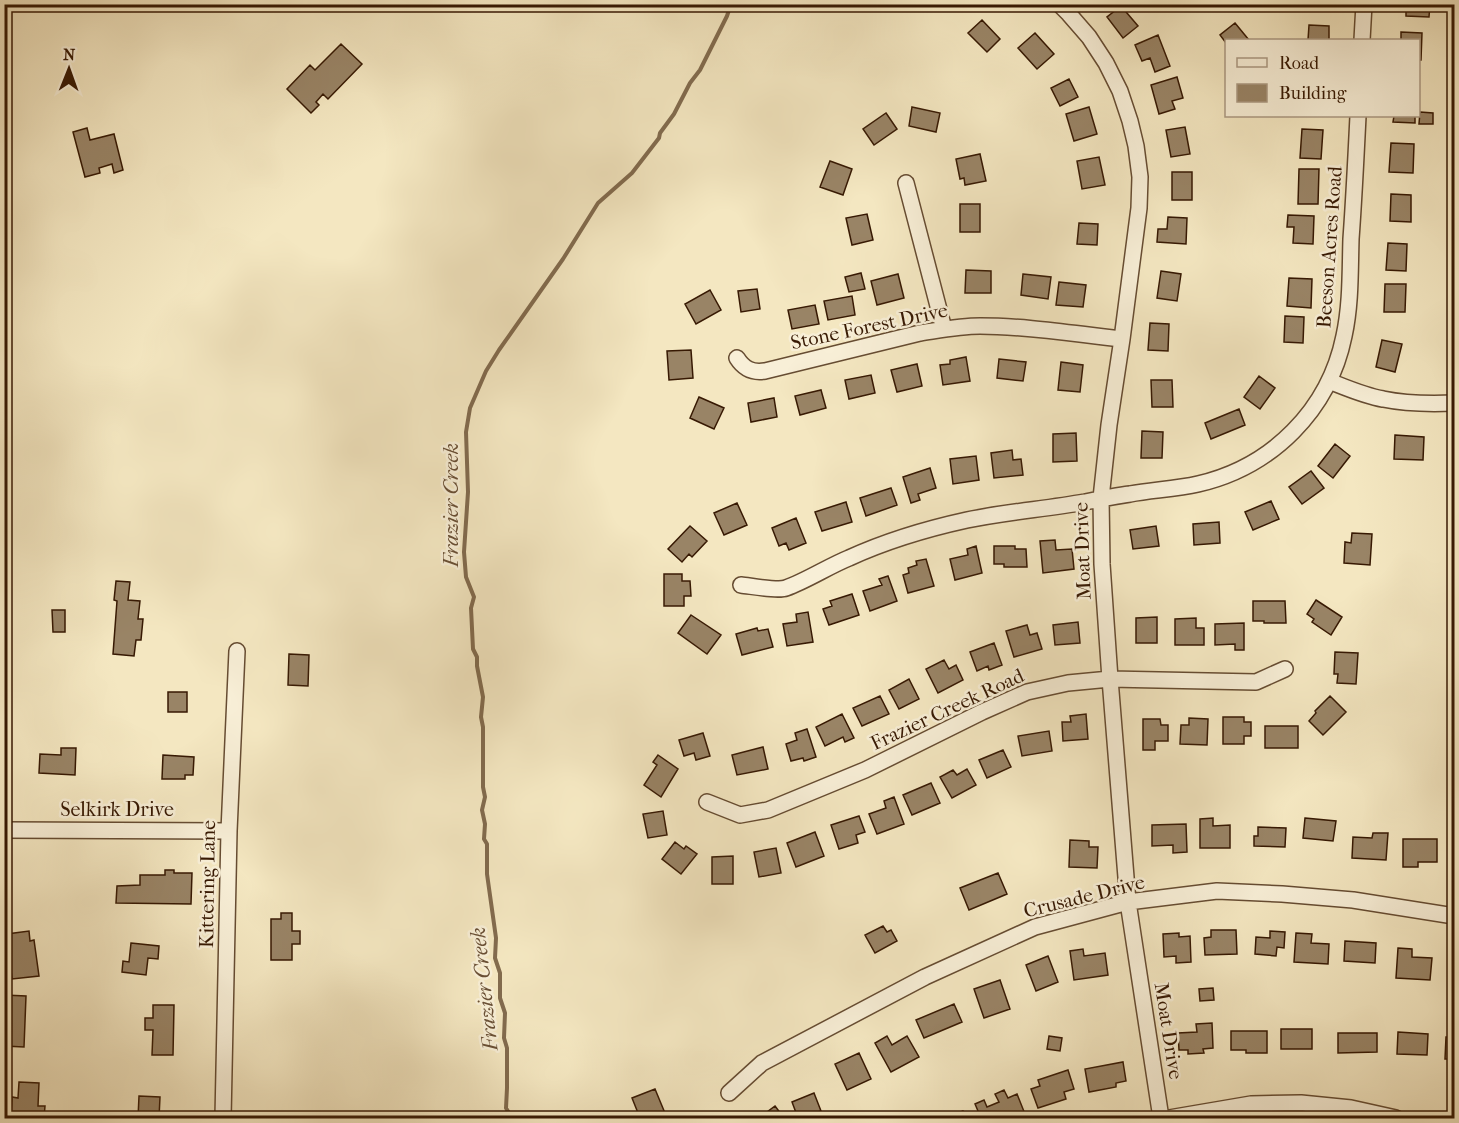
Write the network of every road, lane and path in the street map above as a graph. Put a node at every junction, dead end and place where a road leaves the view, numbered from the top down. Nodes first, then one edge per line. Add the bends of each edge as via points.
1 (1059, 4) edge
2 (1364, 4) edge
3 (1362, 39) edge
4 (1358, 117) edge
5 (906, 183) dead end
6 (944, 329) junction
7 (1122, 339) junction
8 (737, 358) dead end
9 (1329, 381) junction
10 (1448, 403) edge
11 (1101, 498) junction
12 (741, 585) dead end
13 (237, 651) dead end
14 (1285, 669) dead end
15 (1110, 679) junction
16 (707, 802) dead end
17 (4, 830) edge
18 (229, 831) junction
19 (1128, 902) junction
20 (1455, 916) edge
21 (729, 1093) dead end
22 (224, 1119) edge
23 (1161, 1119) edge
24 (1169, 1119) edge
25 (1396, 1119) edge

1 - 7 street, Moat Drive via 1106,63 1120,91 1136,147 1139,208
2 - 3 street
4 - 9 street, Beeson Acres Road via 1347,317
5 - 6 street
6 - 7 street, Stone Forest Drive via 1017,328
6 - 8 street, Stone Forest Drive via 765,371 748,370
7 - 11 street, Moat Drive
9 - 10 street via 1384,400
9 - 11 street, Beeson Acres Road via 1318,401 1286,439 1244,468 1197,484
11 - 12 street, Beeson Acres Road via 940,526 848,558 784,589
11 - 15 street, Moat Drive
13 - 18 street, Kittering Lane
14 - 15 street, Frazier Creek Road via 1256,682
15 - 16 street, Frazier Creek Road via 1027,692 865,770 768,810 740,815
15 - 19 street, Moat Drive
17 - 18 street, Selkirk Drive
18 - 22 street, Kittering Lane
19 - 20 street, Crusade Drive via 1217,891 1353,900
19 - 21 street, Crusade Drive via 1035,927 925,977 762,1063
19 - 23 street, Moat Drive
24 - 25 street via 1251,1104 1301,1103 1351,1108

